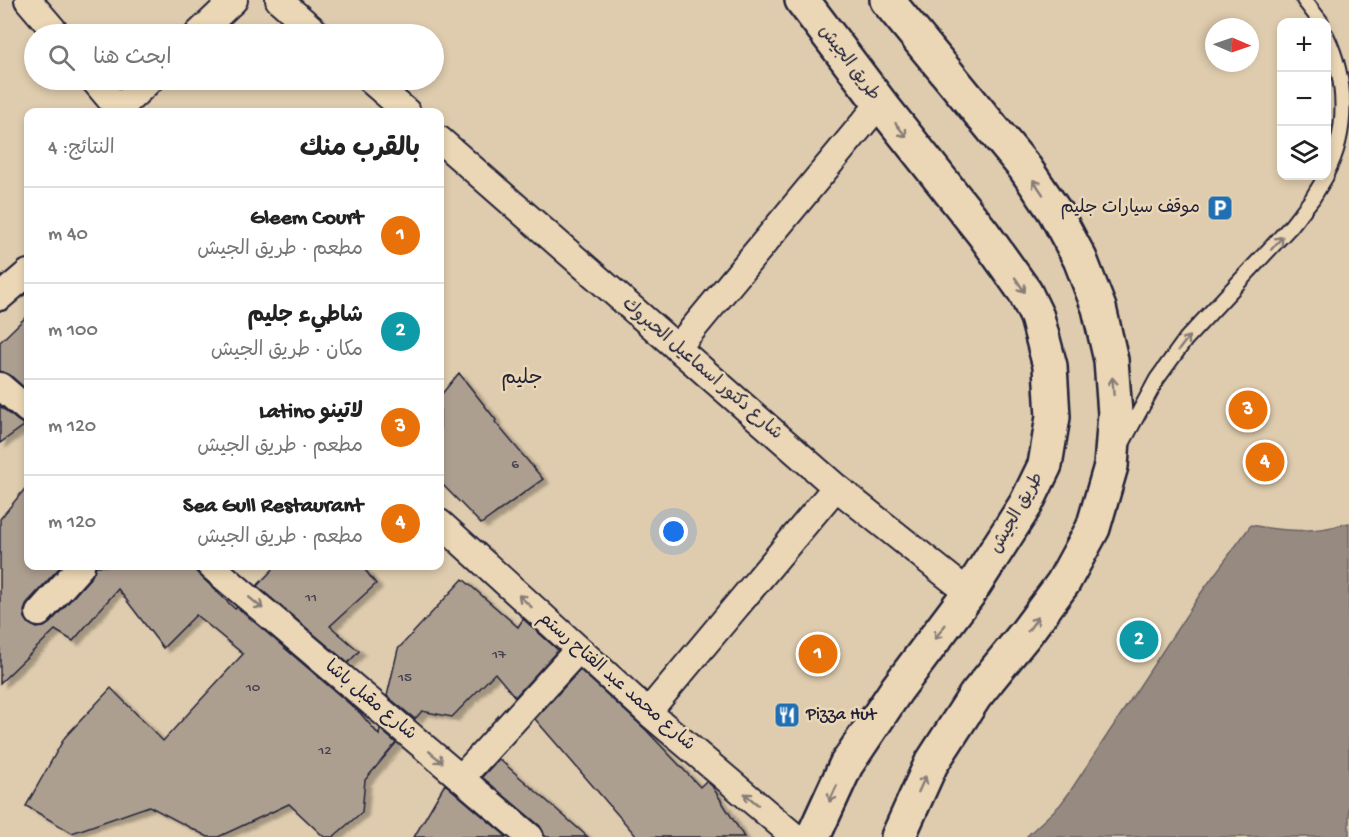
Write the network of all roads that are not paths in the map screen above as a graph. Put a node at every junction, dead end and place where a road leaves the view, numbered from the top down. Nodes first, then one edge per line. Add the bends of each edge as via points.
1 (28, 0) edge
2 (234, 0) edge
3 (279, 0) edge
4 (802, 0) edge
5 (888, 0) edge
6 (1304, 0) edge
7 (1317, 18) edge
8 (48, 24) edge
9 (209, 24) edge
10 (307, 24) edge
11 (1331, 48) edge
12 (102, 90) edge
13 (140, 90) edge
14 (382, 90) edge
15 (880, 103) junction
16 (117, 108) edge
17 (123, 108) edge
18 (402, 108) edge
19 (444, 144) edge
20 (1331, 163) edge
21 (1323, 180) edge
22 (24, 276) edge
23 (0, 297) edge
24 (677, 348) junction
25 (0, 386) edge
26 (24, 407) edge
27 (1112, 466) junction
28 (836, 487) junction
29 (444, 527) edge
30 (77, 570) edge
31 (216, 570) edge
32 (969, 593) junction
33 (39, 613) dead end
34 (578, 650) junction
35 (648, 712) junction
36 (461, 778) junction
37 (530, 837) edge
38 (795, 837) edge
39 (813, 837) edge
40 (898, 837) edge

1 - 8 street
2 - 9 street
3 - 10 street
4 - 15 highway, طريق الجيش
27 -> 5 highway via 1115,414 1111,360 1100,308 1080,259 1025,168
6 - 7 lane
11 - 20 lane via 1339,68 1343,118
12 - 16 street
13 - 17 street
14 - 18 street
15 - 24 street
15 -> 32 highway, طريق الجيش via 1025,292 1050,366 1053,417 1045,465 1026,504
19 - 24 street, شارع دكتور اسماعيل الحبروك
27 -> 21 lane via 1157,379 1186,339 1269,252
22 - 23 street
24 - 28 street, شارع دكتور اسماعيل الحبروك
25 - 26 street
40 -> 27 highway via 931,764 975,696 1063,583 1093,528
28 - 32 street, شارع دكتور اسماعيل الحبروك
28 - 35 street
34 -> 29 street, شارع محمد عبد الفتاح رستم
30 - 33 street
31 -> 36 street, شارع مقبل باشا
32 -> 39 highway, طريق الجيش via 846,765
34 - 35 street, شارع محمد عبد الفتاح رستم
34 - 36 street
38 -> 35 street, شارع محمد عبد الفتاح رستم
36 - 37 street, شارع مقبل باشا

